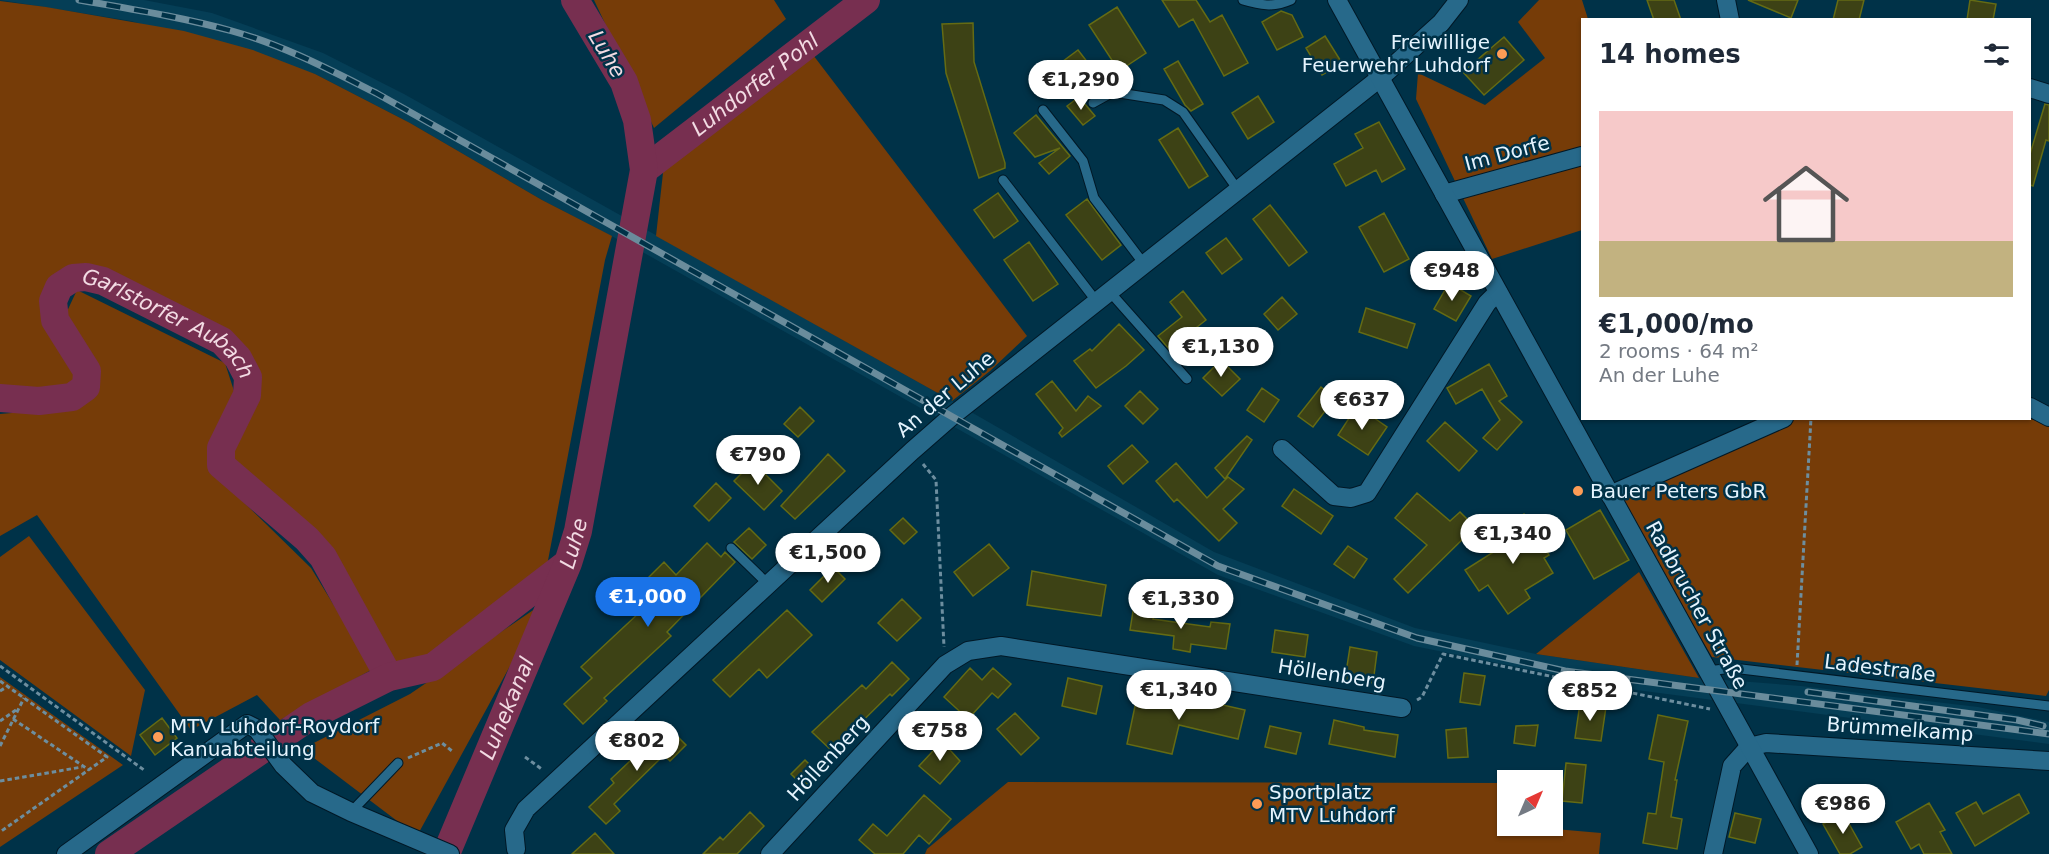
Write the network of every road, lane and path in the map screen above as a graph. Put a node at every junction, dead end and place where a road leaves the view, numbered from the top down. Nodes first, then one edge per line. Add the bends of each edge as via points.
1 (1243, 0) edge
2 (1291, 0) edge
3 (1337, 0) edge
4 (1459, 0) edge
5 (1726, 0) edge
6 (1730, 18) edge
7 (1380, 78) junction
8 (2031, 88) edge
9 (2049, 94) edge
10 (1093, 103) dead end
11 (1043, 110) dead end
12 (1581, 156) edge
13 (1003, 180) dead end
14 (1238, 190) junction
15 (1444, 194) junction
16 (1144, 264) junction
17 (1498, 292) junction
18 (1103, 296) junction
19 (1187, 379) dead end
20 (2031, 408) edge
21 (2049, 417) edge
22 (1779, 420) edge
23 (1811, 420) edge
24 (1282, 448) dead end
25 (912, 451) junction
26 (1610, 495) junction
27 (731, 548) dead end
28 (768, 584) junction
29 (945, 665) junction
30 (0, 666) edge
31 (1707, 670) junction
32 (1794, 675) junction
33 (0, 681) edge
34 (8, 686) junction
35 (0, 691) edge
36 (24, 698) junction
37 (2049, 706) edge
38 (18, 708) junction
39 (1402, 708) joint
40 (1731, 713) junction
41 (13, 719) junction
42 (0, 721) edge
43 (0, 746) edge
44 (1749, 747) junction
45 (452, 751) dead end
46 (525, 757) dead end
47 (2049, 761) edge
48 (398, 763) joint
49 (84, 766) junction
50 (89, 770) junction
51 (144, 770) dead end
52 (0, 781) edge
53 (555, 782) junction
54 (351, 812) junction
55 (0, 832) edge
56 (512, 852) edge
57 (66, 854) edge
58 (450, 854) edge
59 (770, 854) edge
60 (1713, 854) edge
61 (1809, 854) edge

1 - 2 lane via 1262,6
3 - 7 street, Radbrucher Straße
4 - 7 street, An der Luhe via 1441,22
5 - 6 street
7 - 14 street, An der Luhe
7 - 15 street, Radbrucher Straße
8 - 9 street
10 - 14 lane via 1113,92 1164,100 1183,112
11 - 16 lane via 1083,161 1094,198
12 - 15 street, Im Dorfe
13 - 18 lane
14 - 16 street, An der Luhe
15 - 17 street, Radbrucher Straße
16 - 18 street, An der Luhe
17 - 24 street via 1487,303 1366,493 1351,498 1334,496
17 - 26 street, Radbrucher Straße
18 - 19 lane
18 - 25 street, An der Luhe
20 - 21 street
22 - 26 street
23 - 32 path
25 - 28 street, An der Luhe
25 - 29 path via 936,480
26 - 31 street, Radbrucher Straße
27 - 28 lane
28 - 53 street, An der Luhe
29 - 39 street, Höllenberg via 968,651 1001,646
29 - 59 street, Höllenberg
30 - 51 path
31 - 32 lane, Ladestraße via 1733,668
31 - 40 street, Radbrucher Straße
32 - 37 lane, Ladestraße
33 - 34 path
34 - 35 path
34 - 36 path
36 - 38 path
36 - 50 path via 107,757
38 - 41 path
38 - 42 path
39 - 40 path via 1422,697 1443,654
40 - 44 street, Radbrucher Straße
41 - 43 path
41 - 49 path
44 - 47 street, Brümmelkamp via 1766,743
44 - 60 street via 1732,766
44 - 61 street, Radbrucher Straße
45 - 48 path via 442,742
46 - 53 path
48 - 54 lane
49 - 50 path
49 - 52 path
50 - 55 path
53 - 56 street, An der Luhe via 526,809 514,830
54 - 57 street via 312,793 283,765 257,729 247,724
54 - 58 street

